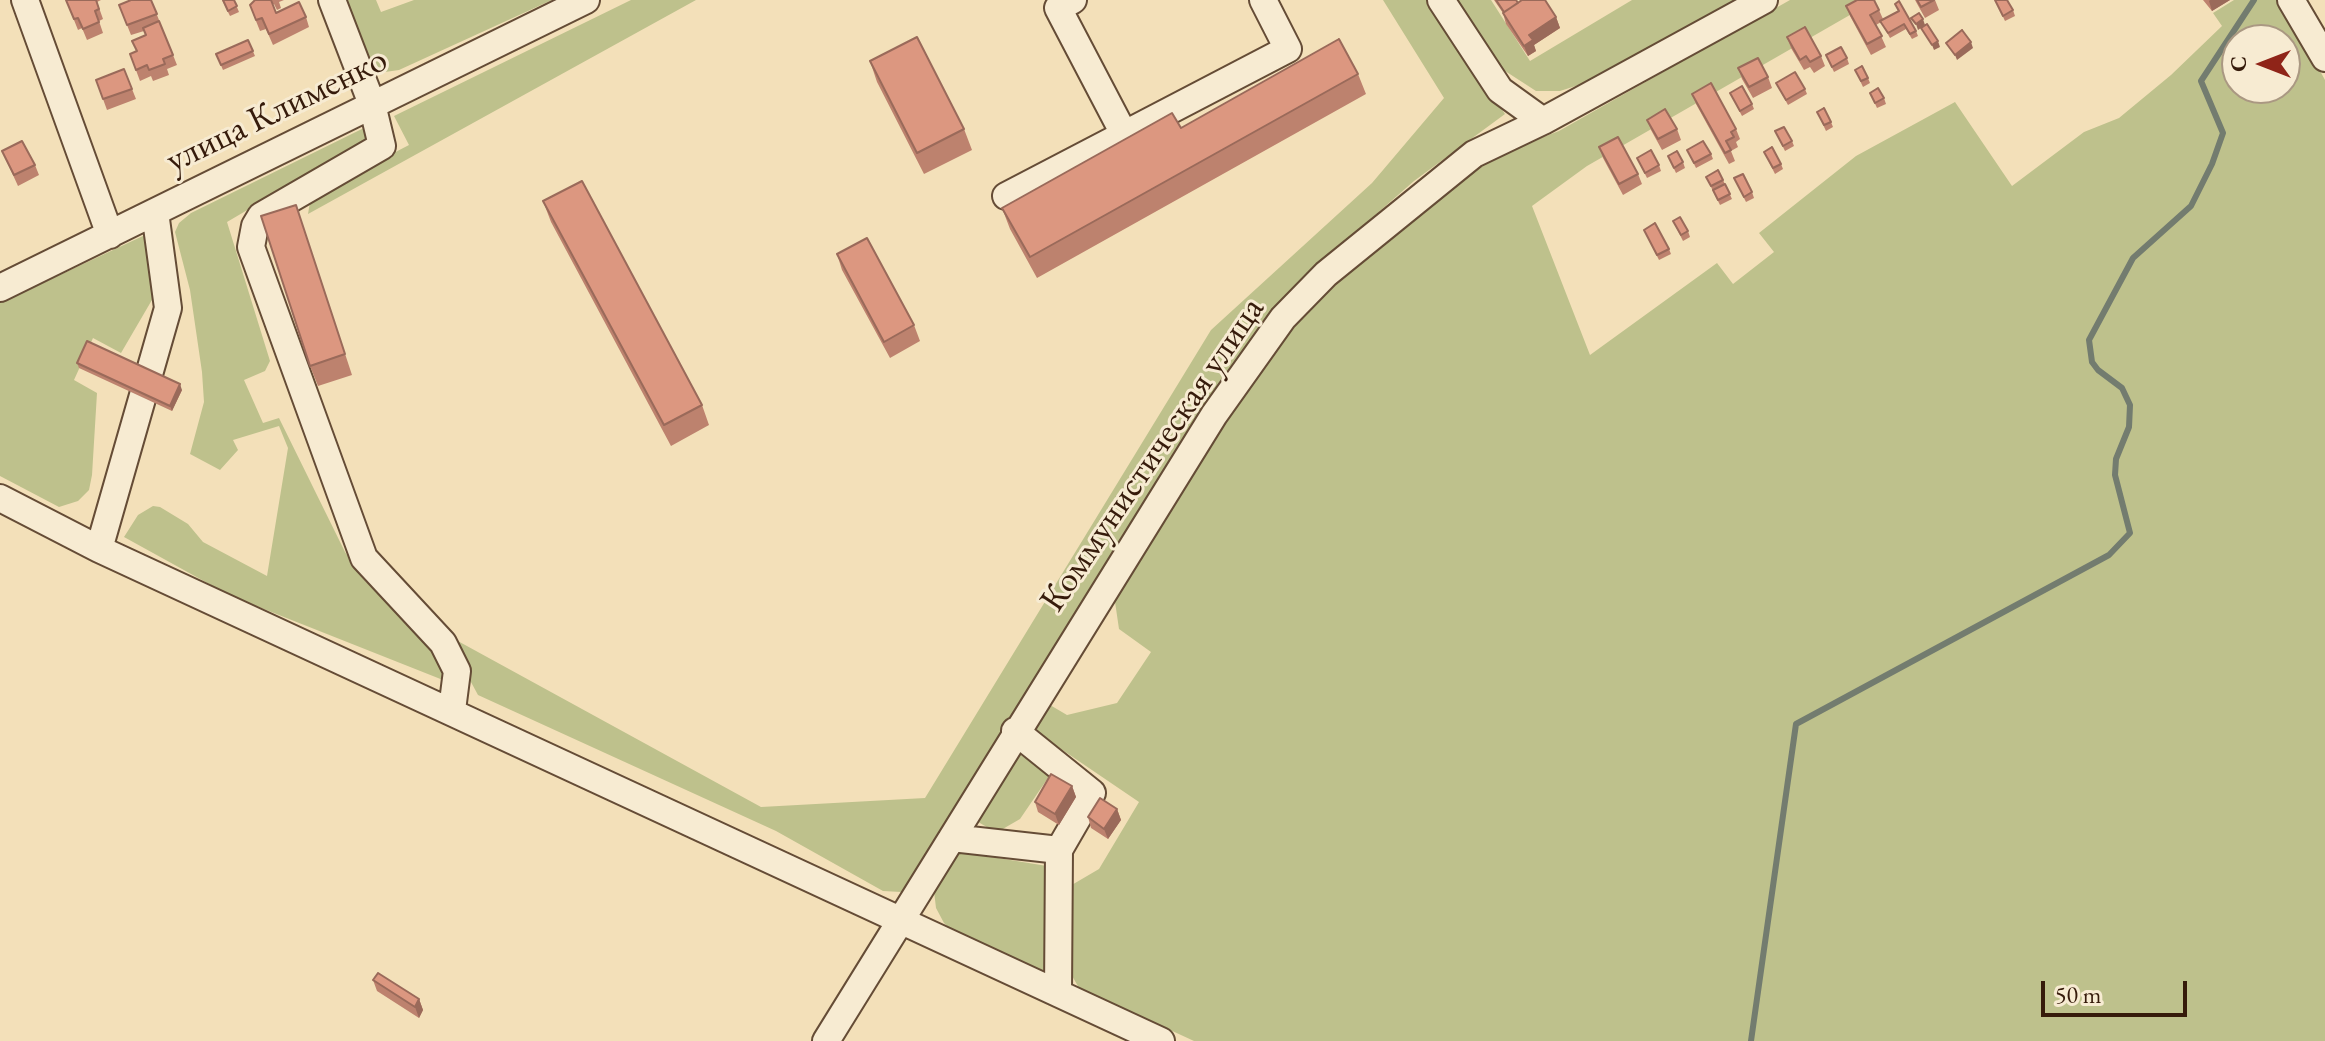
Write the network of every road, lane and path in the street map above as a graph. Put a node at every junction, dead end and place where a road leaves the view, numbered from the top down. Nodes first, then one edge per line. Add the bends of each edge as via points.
1 (25, 0) edge
2 (332, 0) edge
3 (586, 0) edge
4 (1073, 0) edge
5 (1263, 0) edge
6 (1441, 0) edge
7 (1764, 0) edge
8 (2291, 0) edge
9 (2325, 58) edge
10 (372, 104) junction
11 (1543, 121) junction
12 (1124, 134) junction
13 (1006, 196) dead end
14 (155, 212) junction
15 (110, 235) junction
16 (0, 288) edge
17 (0, 498) edge
18 (99, 549) junction
19 (452, 710) junction
20 (1015, 731) junction
21 (952, 838) junction
22 (1059, 850) junction
23 (902, 920) junction
24 (1058, 993) junction
25 (826, 1041) edge
26 (1161, 1041) edge

1 - 15 street
2 - 10 street
3 - 10 street, улица Клименко
4 - 12 street via 1058,8
5 - 12 street via 1288,49
6 - 11 street via 1500,90
7 - 11 street, Коммунистическая улица
8 - 9 street
10 - 14 street, улица Клименко
10 - 19 street via 382,146 261,216 251,247 364,558 443,643 457,671
11 - 20 street, Коммунистическая улица via 1474,154 1326,274 1283,318 1214,415
12 - 13 street
14 - 15 street, улица Клименко
14 - 18 street via 168,308
15 - 16 street, улица Клименко
17 - 18 street
18 - 19 street
19 - 23 street
20 - 21 street, Коммунистическая улица
20 - 22 street via 1092,793
21 - 22 street
21 - 23 street, Коммунистическая улица
22 - 24 street
23 - 24 street
23 - 25 street, Коммунистическая улица
24 - 26 street

